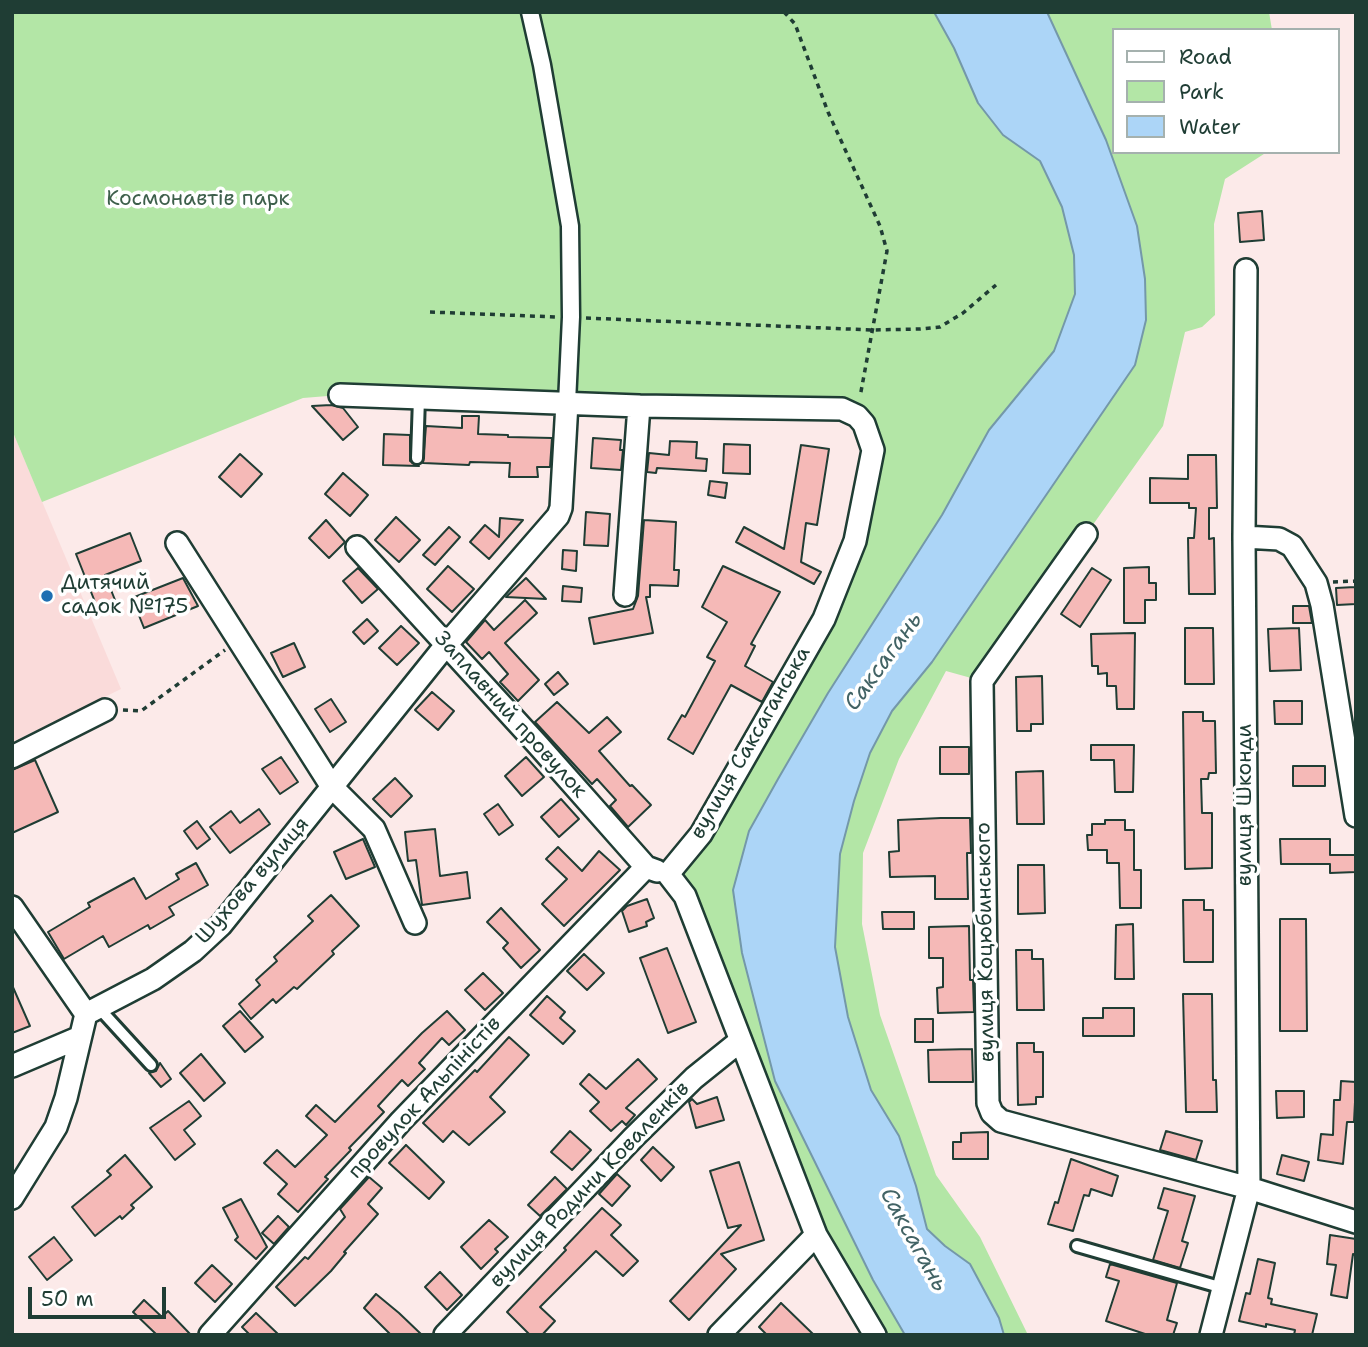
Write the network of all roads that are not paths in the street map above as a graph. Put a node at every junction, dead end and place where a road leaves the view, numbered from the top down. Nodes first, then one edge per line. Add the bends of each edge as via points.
1 (530, 12) edge
2 (1245, 270) dead end
3 (340, 395) dead end
4 (419, 398) junction
5 (567, 403) junction
6 (639, 406) junction
7 (417, 458) dead end
8 (1086, 534) dead end
9 (1244, 537) junction
10 (177, 543) dead end
11 (357, 547) dead end
12 (625, 594) dead end
13 (446, 645) junction
14 (105, 710) road end
15 (12, 757) edge
16 (332, 787) junction
17 (1356, 816) edge
18 (646, 867) junction
19 (668, 874) junction
20 (12, 907) edge
21 (415, 923) dead end
22 (92, 1011) junction
23 (78, 1038) junction
24 (740, 1041) junction
25 (151, 1065) dead end
26 (12, 1066) edge
27 (1249, 1188) junction
28 (12, 1198) edge
29 (1356, 1222) edge
30 (816, 1234) junction
31 (1077, 1246) dead end
32 (1223, 1288) junction
33 (210, 1335) edge
34 (445, 1335) edge
35 (719, 1335) edge
36 (875, 1335) edge
37 (1211, 1335) edge

1 - 5 street via 570,226
2 - 9 street, вулиця Шконди
3 - 4 street
4 - 5 street
4 - 7 lane
5 - 6 street
5 - 13 street, Шухова вулиця via 558,516
6 - 12 street
6 - 19 street, вулиця Саксаганська via 842,409 857,416 869,433 873,450 855,541 824,619 701,834
8 - 27 street, вулиця Коцюбинського via 982,681 988,1102 1001,1121
9 - 17 street via 1279,539 1292,546 1315,583
9 - 27 street, вулиця Шконди
10 - 16 street
11 - 13 street, Заплавний провулок
13 - 16 street, Шухова вулиця
13 - 18 street, Заплавний провулок
14 - 15 street
16 - 21 street via 374,829
16 - 22 street, Шухова вулиця via 220,925 193,951 153,979
18 - 19 street
18 - 33 street, провулок Альпіністів via 401,1121
19 - 24 street via 685,896
20 - 22 street
22 - 23 street
22 - 25 lane
23 - 26 street
23 - 28 street via 56,1127
24 - 30 street
24 - 34 street, вулиця Родини Коваленків via 634,1137
27 - 29 street, вулиця Коцюбинського
27 - 32 street, вулиця Шконди
30 - 35 street
30 - 36 street
31 - 32 lane
32 - 37 street, вулиця Шконди

